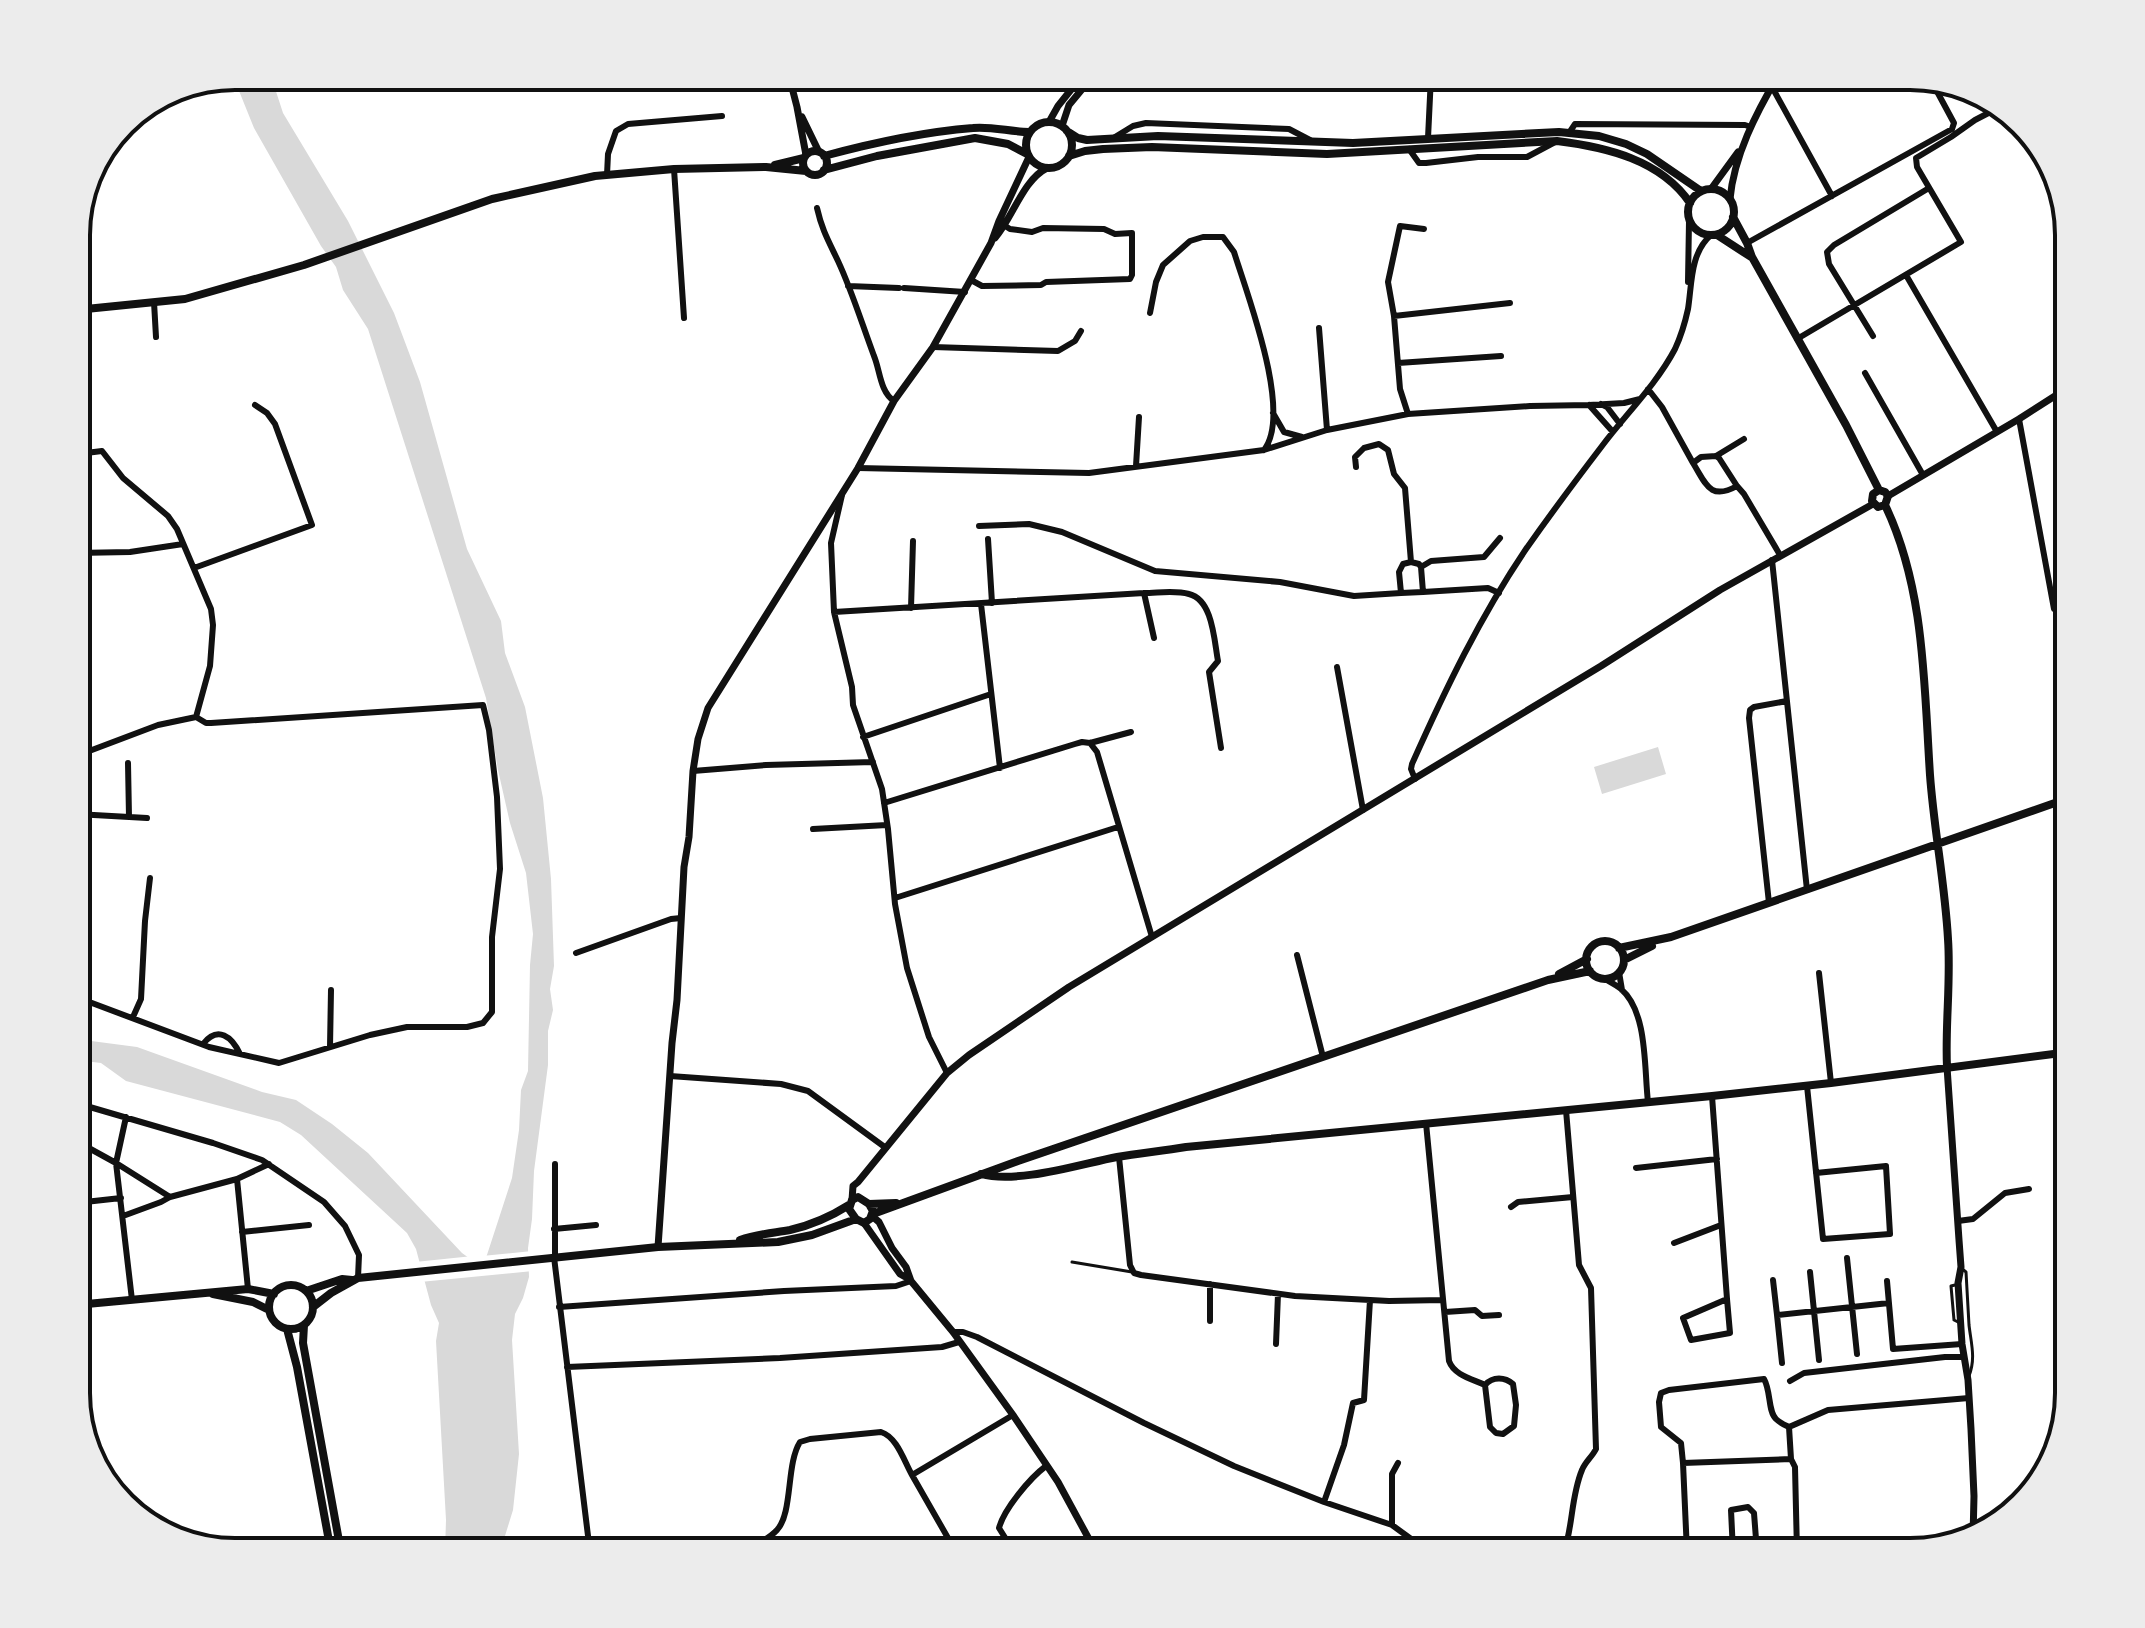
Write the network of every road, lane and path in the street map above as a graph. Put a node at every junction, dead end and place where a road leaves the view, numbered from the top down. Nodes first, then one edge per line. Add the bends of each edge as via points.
1 (793, 90) edge
2 (1071, 90) edge
3 (1081, 90) edge
4 (1430, 90) edge
5 (1769, 90) edge
6 (1779, 90) edge
7 (1938, 93) edge
8 (797, 107) junction
9 (1988, 113) edge
10 (722, 116) dead end
11 (1049, 122) junction
12 (1751, 127) junction
13 (1065, 129) junction
14 (1029, 132) junction
15 (1569, 133) junction
16 (1115, 137) junction
17 (1428, 138) junction
18 (1557, 141) junction
19 (1313, 142) junction
20 (1744, 144) junction
21 (1409, 149) junction
22 (821, 154) junction
23 (805, 156) junction
24 (1028, 156) junction
25 (1069, 156) junction
26 (766, 167) junction
27 (1047, 168) junction
28 (674, 169) junction
29 (824, 170) junction
30 (806, 171) junction
31 (607, 175) junction
32 (1929, 188) junction
33 (1706, 190) junction
34 (1832, 196) junction
35 (1730, 199) junction
36 (1690, 203) junction
37 (817, 208) dead end
38 (1733, 217) junction
39 (1689, 221) junction
40 (1002, 224) junction
41 (1424, 229) dead end
42 (1714, 235) junction
43 (1747, 243) junction
44 (1752, 257) junction
45 (1906, 275) junction
46 (971, 280) junction
47 (848, 286) junction
48 (965, 292) junction
49 (154, 302) junction
50 (1510, 303) dead end
51 (1689, 306) junction
52 (1854, 306) junction
53 (90, 309) edge
54 (1150, 313) dead end
55 (1394, 316) junction
56 (684, 318) dead end
57 (1319, 328) dead end
58 (1081, 331) dead end
59 (1873, 336) dead end
60 (156, 337) dead end
61 (1797, 339) junction
62 (933, 347) junction
63 (1501, 356) dead end
64 (1398, 363) junction
65 (1865, 373) dead end
66 (1648, 389) junction
67 (2055, 396) edge
68 (1640, 399) junction
69 (894, 401) junction
70 (1600, 403) junction
71 (255, 405) dead end
72 (1589, 405) junction
73 (1273, 413) junction
74 (1408, 414) junction
75 (1139, 417) dead end
76 (2019, 419) junction
77 (1620, 424) junction
78 (1327, 430) junction
79 (1613, 432) junction
80 (1997, 432) junction
81 (1308, 436) junction
82 (1744, 439) dead end
83 (1264, 450) junction
84 (90, 452) edge
85 (1716, 456) junction
86 (1693, 463) junction
87 (1136, 466) junction
88 (1356, 467) dead end
89 (858, 468) junction
90 (1923, 475) junction
91 (1737, 486) junction
92 (842, 494) junction
93 (1884, 497) junction
94 (1873, 504) junction
95 (825, 521) junction
96 (979, 526) dead end
97 (1500, 538) dead end
98 (988, 539) dead end
99 (913, 541) dead end
100 (831, 543) junction
101 (183, 544) junction
102 (90, 553) edge
103 (1780, 555) junction
104 (1772, 560) junction
105 (1411, 562) junction
106 (1421, 567) junction
107 (194, 568) junction
108 (1423, 592) junction
109 (1144, 593) junction
110 (1401, 593) junction
111 (1499, 593) junction
112 (992, 603) junction
113 (981, 604) junction
114 (911, 608) junction
115 (2054, 609) dead end
116 (834, 612) junction
117 (1154, 638) dead end
118 (1337, 667) dead end
119 (991, 694) junction
120 (1787, 701) junction
121 (196, 717) junction
122 (1131, 732) dead end
123 (863, 737) junction
124 (1090, 743) junction
125 (1221, 748) dead end
126 (90, 751) edge
127 (873, 762) junction
128 (128, 763) dead end
129 (1000, 768) junction
130 (693, 771) junction
131 (1415, 779) junction
132 (884, 803) junction
133 (2055, 803) edge
134 (1363, 810) junction
135 (90, 815) edge
136 (129, 817) junction
137 (147, 818) dead end
138 (887, 825) junction
139 (1118, 827) junction
140 (813, 829) dead end
141 (1938, 843) junction
142 (150, 878) dead end
143 (1807, 890) junction
144 (895, 898) junction
145 (1769, 903) junction
146 (681, 918) junction
147 (1152, 937) junction
148 (1671, 937) junction
149 (1619, 948) junction
150 (576, 953) dead end
151 (1297, 955) dead end
152 (1587, 959) junction
153 (1624, 960) junction
154 (1590, 971) junction
155 (1619, 972) junction
156 (1819, 973) dead end
157 (1605, 979) junction
158 (1548, 980) junction
159 (331, 990) dead end
160 (1622, 990) junction
161 (90, 1002) edge
162 (133, 1017) junction
163 (203, 1044) junction
164 (331, 1047) junction
165 (240, 1054) junction
166 (2055, 1054) edge
167 (1323, 1057) junction
168 (1947, 1067) junction
169 (947, 1073) junction
170 (670, 1076) junction
171 (1831, 1083) junction
172 (1807, 1086) junction
173 (1712, 1096) junction
174 (1648, 1102) junction
175 (90, 1107) edge
176 (1566, 1110) junction
177 (126, 1117) junction
178 (1426, 1123) junction
179 (886, 1148) junction
180 (90, 1149) edge
181 (1119, 1157) junction
182 (1717, 1159) junction
183 (116, 1163) junction
184 (269, 1164) junction
185 (555, 1164) dead end
186 (1636, 1168) dead end
187 (1816, 1173) junction
188 (981, 1174) junction
189 (237, 1179) junction
190 (2029, 1189) dead end
191 (170, 1197) junction
192 (1573, 1197) junction
193 (121, 1198) junction
194 (90, 1201) edge
195 (858, 1202) junction
196 (900, 1203) junction
197 (1511, 1207) dead end
198 (873, 1215) junction
199 (123, 1216) junction
200 (860, 1221) junction
201 (1958, 1221) junction
202 (309, 1225) dead end
203 (596, 1225) dead end
204 (1721, 1225) junction
205 (554, 1229) junction
206 (242, 1232) junction
207 (733, 1243) junction
208 (1674, 1243) dead end
209 (658, 1247) junction
210 (554, 1257) junction
211 (1847, 1258) dead end
212 (1072, 1262) dead end
213 (1961, 1267) junction
214 (1810, 1272) dead end
215 (1134, 1273) junction
216 (356, 1279) junction
217 (1773, 1280) dead end
218 (911, 1281) junction
219 (1887, 1281) dead end
220 (1210, 1284) junction
221 (248, 1289) junction
222 (306, 1291) junction
223 (208, 1293) junction
224 (274, 1294) junction
225 (1278, 1294) junction
226 (1727, 1299) junction
227 (132, 1300) junction
228 (1370, 1300) junction
229 (1443, 1300) junction
230 (1889, 1303) junction
231 (90, 1304) edge
232 (313, 1307) junction
233 (559, 1307) junction
234 (1852, 1307) junction
235 (269, 1310) junction
236 (1814, 1310) junction
237 (1445, 1312) junction
238 (1499, 1315) dead end
239 (1777, 1315) junction
240 (1210, 1321) dead end
241 (304, 1325) junction
242 (287, 1329) junction
243 (953, 1332) junction
244 (959, 1342) junction
245 (1276, 1344) dead end
246 (1962, 1344) junction
247 (1857, 1354) dead end
248 (1963, 1357) junction
249 (1819, 1360) dead end
250 (1782, 1363) dead end
251 (567, 1367) junction
252 (1968, 1380) junction
253 (1790, 1381) dead end
254 (1485, 1385) junction
255 (1969, 1398) junction
256 (1013, 1415) junction
257 (1789, 1427) junction
258 (1791, 1459) junction
259 (1398, 1463) dead end
260 (1683, 1463) junction
261 (1046, 1466) junction
262 (912, 1475) junction
263 (1324, 1502) junction
264 (1973, 1523) edge
265 (1392, 1525) junction
266 (328, 1538) edge
267 (338, 1538) edge
268 (589, 1538) edge
269 (767, 1538) edge
270 (946, 1538) edge
271 (1005, 1538) edge
272 (1089, 1538) edge
273 (1410, 1538) edge
274 (1567, 1538) edge
275 (1686, 1538) edge
276 (1732, 1538) edge
277 (1756, 1538) edge
278 (1797, 1538) edge

1 - 8 street
2 - 11 street
3 - 13 street via 1069,105
4 - 17 street
5 - 12 street
6 - 34 street
7 - 34 street via 1951,115 1952,129
8 - 22 street
8 - 23 street
9 - 32 street via 1916,158
10 - 31 street via 628,124 616,131
11 - 13 main road
11 - 14 main road
12 - 15 street via 1575,124
12 - 20 street
13 - 16 main road via 1087,140
13 - 25 main road via 1072,143
14 - 22 main road via 977,127
14 - 24 main road
15 - 17 main road
15 - 33 main road via 1626,144
16 - 19 main road
16 - 19 street via 1146,123 1289,129
17 - 19 main road
18 - 21 main road
18 - 21 street via 1527,157 1426,163 1419,163
18 - 36 main road via 1628,157 1672,181
20 - 33 street
20 - 35 street
21 - 25 main road via 1327,154 1152,147
22 - 23 main road
22 - 29 main road
23 - 26 main road
23 - 30 main road
24 - 27 main road
24 - 29 main road via 1008,144 975,138
24 - 40 street
25 - 27 main road
26 - 28 main road
26 - 30 main road
27 - 40 street via 1030,181
28 - 31 main road
28 - 56 street
29 - 30 main road via 816,175
31 - 49 main road via 492,199 301,266 185,299
32 - 45 street via 1961,242
32 - 52 street via 1830,247 1829,264
33 - 35 main road
33 - 36 main road
34 - 43 street
35 - 38 main road
36 - 39 main road
37 - 47 street
38 - 42 main road
38 - 43 main road
39 - 42 main road via 1698,232
39 - 51 street
40 - 46 street
40 - 46 street via 1032,232 1043,228 1132,233 1132,275 1041,285 982,286
41 - 55 street via 1400,226 1388,282
42 - 44 main road
42 - 51 street via 1704,241 1693,268
43 - 44 main road
44 - 61 main road
45 - 52 street
45 - 80 street
46 - 48 street
47 - 48 street
47 - 69 street via 887,397
48 - 62 street
49 - 53 main road
49 - 60 street
50 - 55 street
51 - 66 street via 1682,335
52 - 59 street
52 - 61 street
54 - 73 street via 1163,265 1190,241 1223,237 1234,252 1267,363
55 - 64 street
57 - 78 street
58 - 62 street via 1058,351
61 - 93 main road
62 - 69 street
63 - 64 street
64 - 74 street
65 - 90 street
66 - 68 street
66 - 86 street
67 - 76 street
68 - 70 street
68 - 77 street
69 - 89 street
70 - 72 street
70 - 77 street
71 - 107 street via 275,424 312,525
72 - 74 street
72 - 79 street
73 - 81 street via 1284,432
73 - 83 street via 1272,435
74 - 78 street
75 - 87 street
76 - 80 street
76 - 115 street
77 - 79 street
78 - 81 street
79 - 111 street
80 - 90 street
81 - 83 street
82 - 85 street
83 - 87 street
84 - 101 street via 102,451 123,478 168,516
85 - 86 street
85 - 91 street
86 - 91 street via 1717,493
87 - 89 street via 1089,473
88 - 105 street via 1355,457 1364,448 1379,444 1388,450 1394,474 1405,488
89 - 92 street
90 - 93 street
91 - 103 street
92 - 95 street
92 - 100 street
93 - 94 main road via 1880,507
93 - 94 main road via 1873,494
93 - 141 main road via 1902,543 1917,616
94 - 103 street
95 - 100 street
95 - 130 street via 708,708
96 - 110 street via 1029,524 1062,532 1155,571 1280,582 1354,596
97 - 106 street via 1484,557 1431,561
98 - 112 street
99 - 114 street
100 - 116 street
101 - 102 street
101 - 107 street
103 - 104 street
104 - 120 street
104 - 131 street
105 - 106 street
105 - 110 street via 1399,572
106 - 108 street
107 - 121 street via 213,625 210,666
108 - 110 street
108 - 111 street via 1488,588
109 - 112 street
109 - 117 street
109 - 125 street via 1185,593 1201,601 1218,661 1209,672
111 - 131 street via 1428,728 1412,764
112 - 113 street
113 - 114 street
113 - 119 street
114 - 116 street
116 - 123 street
118 - 134 street
119 - 123 street
119 - 129 street
120 - 143 street
120 - 145 street via 1754,707 1749,718
121 - 126 street
121 - 164 street via 211,723 483,705 497,797 500,869 491,944 492,1012 483,1023 467,1027 407,1027
122 - 124 street
123 - 127 street
124 - 129 street
124 - 139 street
127 - 130 street
127 - 132 street
128 - 136 street
129 - 132 street
130 - 146 street
131 - 134 street
132 - 138 street
133 - 141 main road
134 - 147 street
135 - 136 street
136 - 137 street
138 - 140 street
138 - 144 street
139 - 144 street
139 - 147 street
141 - 143 main road
141 - 168 main road via 1949,941
142 - 162 street via 141,999
143 - 145 main road
144 - 169 street via 907,968 929,1037
145 - 148 main road
146 - 150 street
146 - 170 street
147 - 169 street via 1069,987
148 - 149 main road
148 - 153 main road
149 - 152 main road via 1598,942
149 - 153 main road
151 - 167 street
152 - 154 main road
152 - 158 main road
153 - 155 main road
154 - 157 main road
154 - 158 main road
155 - 157 main road
155 - 160 street
156 - 171 street
157 - 160 street
158 - 167 main road
159 - 164 street
160 - 174 street via 1640,1024
161 - 162 street
162 - 163 street
163 - 165 street
163 - 165 street via 224,1035
164 - 165 street via 279,1063
166 - 168 main road
167 - 188 main road
168 - 171 main road
168 - 201 street
169 - 179 street
170 - 179 street via 781,1084 808,1091
170 - 209 street
171 - 172 main road
172 - 173 main road
172 - 187 street
173 - 174 main road
173 - 182 street
174 - 176 main road
175 - 177 street
176 - 178 main road
176 - 192 street
177 - 183 street
177 - 184 street
178 - 181 main road
178 - 229 street
179 - 195 street via 858,1182
180 - 183 street
181 - 188 main road via 1053,1171 994,1178
181 - 215 street
182 - 186 street
182 - 204 street
183 - 191 street
183 - 193 street
184 - 189 street
184 - 216 street via 324,1202 345,1226 359,1255
185 - 205 street
187 - 187 street via 1823,1239 1890,1234 1886,1166
188 - 196 main road
189 - 191 street
189 - 206 street
190 - 201 street via 2005,1193 1973,1219
191 - 199 street
192 - 197 street
192 - 274 street via 1579,1265 1591,1288 1596,1449 1583,1468
193 - 194 street
193 - 199 street
195 - 196 main road
195 - 198 main road via 873,1208
195 - 200 main road via 849,1209
195 - 207 main road via 813,1224
196 - 198 main road
198 - 200 main road
198 - 218 street
199 - 227 street
200 - 207 main road via 790,1241
200 - 218 street
201 - 213 street
202 - 206 street
203 - 205 street
204 - 208 street
204 - 226 street
205 - 210 street
206 - 221 street
207 - 209 main road
209 - 210 main road
210 - 216 main road
210 - 233 street
211 - 234 street
212 - 215 lane
213 - 246 street
213 - 252 lane via 1966,1272 1973,1344
214 - 236 street
215 - 220 street
216 - 222 main road
216 - 232 main road
217 - 239 street
218 - 233 street
218 - 243 street
219 - 230 street
220 - 225 street
220 - 240 street
221 - 223 main road
221 - 224 main road
222 - 224 main road via 292,1285
222 - 232 main road
223 - 227 main road
223 - 235 main road
224 - 235 main road
225 - 228 street
225 - 245 street
226 - 226 street via 1730,1333 1691,1340 1683,1318
227 - 231 main road
228 - 229 street
228 - 263 street via 1364,1400 1353,1403
229 - 237 street
230 - 234 street
230 - 246 street via 1893,1349
232 - 241 main road
233 - 251 street
234 - 236 street
234 - 247 street
235 - 242 main road
236 - 239 street
236 - 249 street
237 - 238 street
237 - 254 street via 1452,1368
239 - 250 street
241 - 242 main road
241 - 267 main road
242 - 266 main road
243 - 244 street
243 - 263 street via 977,1337 1234,1466
244 - 251 street via 780,1358
244 - 256 street
246 - 248 street
248 - 252 street
248 - 253 street via 1804,1373
251 - 268 street
252 - 255 street
254 - 254 street via 1490,1427 1503,1434 1514,1426 1513,1384 1497,1379
255 - 257 street via 1828,1410
255 - 264 street
256 - 261 street
256 - 262 street
257 - 258 street
257 - 260 street via 1772,1414 1764,1379 1669,1390 1661,1393 1659,1402 1661,1427 1681,1443
258 - 260 street
258 - 278 street
259 - 265 street via 1392,1474
260 - 275 street
261 - 271 street via 1001,1517 999,1528
261 - 272 street
262 - 269 street via 892,1440 881,1432 800,1442 783,1521
262 - 270 street
263 - 265 street
265 - 273 street
276 - 277 street via 1731,1510 1748,1507 1754,1513

